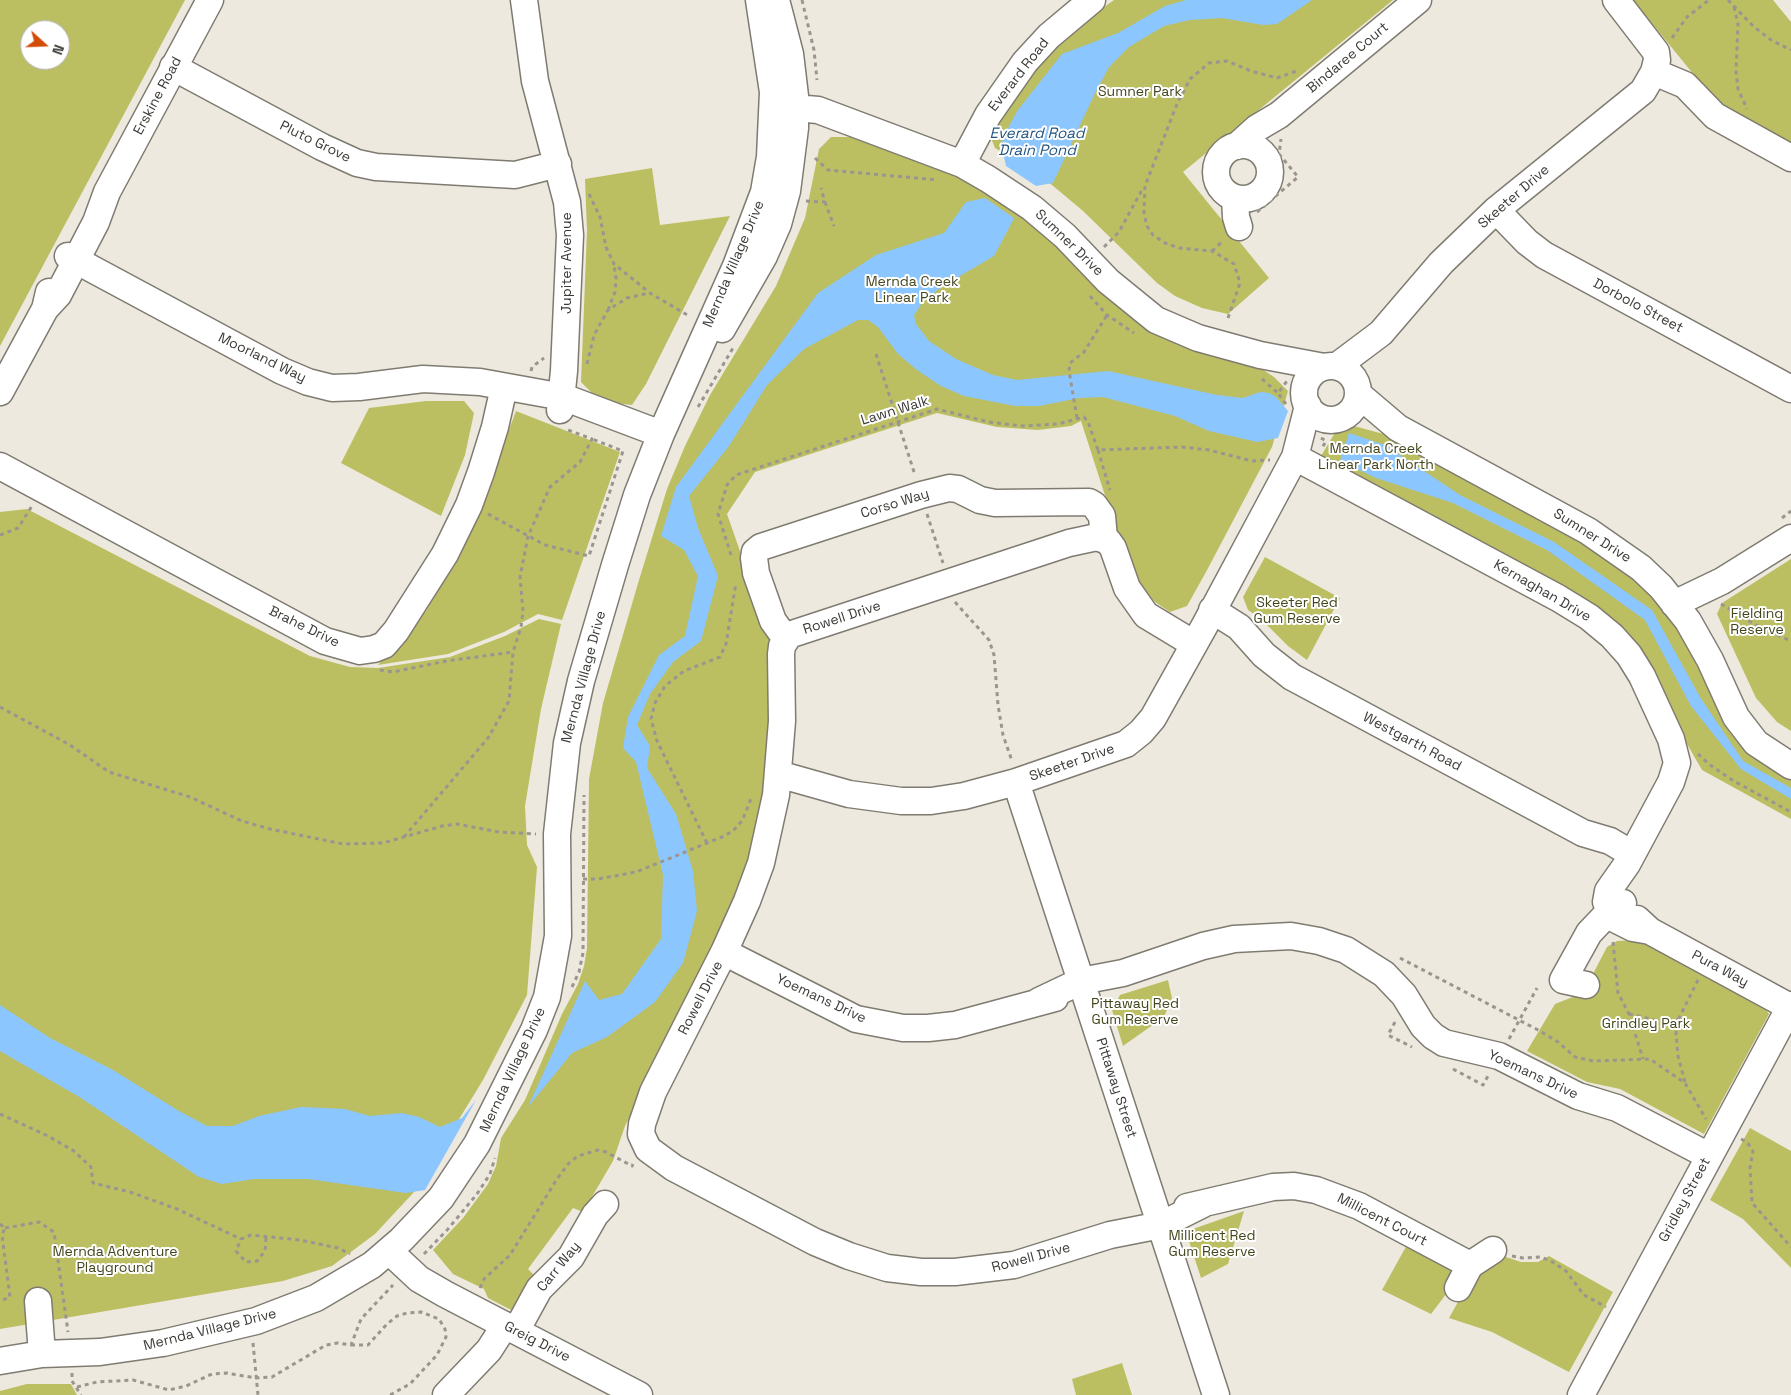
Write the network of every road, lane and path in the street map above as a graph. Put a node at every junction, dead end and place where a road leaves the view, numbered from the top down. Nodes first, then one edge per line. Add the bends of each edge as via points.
1 (210, 0) edge
2 (524, 0) edge
3 (759, 0) edge
4 (776, 0) edge
5 (1418, 0) edge
6 (1616, 0) edge
7 (1728, 0) edge
8 (1090, 1) edge
9 (1734, 7) junction
10 (1791, 50) edge
11 (173, 67) junction
12 (1654, 72) junction
13 (1750, 112) dead end
14 (787, 118) junction
15 (1280, 124) junction
16 (1237, 146) junction
17 (1266, 157) junction
18 (815, 158) dead end
19 (1791, 158) edge
20 (558, 164) junction
21 (962, 164) junction
22 (940, 180) dead end
23 (1144, 186) dead end
24 (821, 188) dead end
25 (1235, 198) junction
26 (803, 201) dead end
27 (825, 202) junction
28 (1496, 210) junction
29 (834, 226) dead end
30 (1239, 227) joint
31 (72, 258) junction
32 (1089, 260) junction
33 (614, 264) dead end
34 (650, 293) dead end
35 (608, 310) junction
36 (1107, 315) dead end
37 (1381, 333) junction
38 (876, 354) dead end
39 (1260, 356) junction
40 (1330, 366) junction
41 (564, 371) junction
42 (504, 387) junction
43 (1358, 389) junction
44 (1791, 389) edge
45 (0, 392) edge
46 (1306, 402) junction
47 (562, 412) junction
48 (1077, 418) junction
49 (1334, 419) junction
50 (899, 422) junction
51 (1398, 428) junction
52 (592, 439) junction
53 (658, 442) junction
54 (1098, 450) junction
55 (1282, 458) junction
56 (0, 466) edge
57 (1266, 468) dead end
58 (44, 489) junction
59 (1112, 498) dead end
60 (469, 505) junction
61 (0, 535) edge
62 (528, 536) junction
63 (1104, 538) junction
64 (1791, 538) edge
65 (735, 563) dead end
66 (740, 577) dead end
67 (1678, 608) junction
68 (1210, 615) junction
69 (786, 639) junction
70 (1194, 644) junction
71 (360, 651) junction
72 (512, 652) junction
73 (0, 707) edge
74 (1693, 750) dead end
75 (1791, 766) edge
76 (778, 774) junction
77 (1016, 782) junction
78 (753, 791) dead end
79 (1791, 812) edge
80 (499, 832) dead end
81 (404, 837) junction
82 (707, 843) junction
83 (1629, 859) junction
84 (583, 879) dead end
85 (1617, 912) junction
86 (724, 952) junction
87 (1396, 956) dead end
88 (1707, 962) junction
89 (1586, 984) dead end
90 (1083, 986) junction
91 (1537, 988) dead end
92 (1790, 1006) edge
93 (1628, 1014) junction
94 (1395, 1017) dead end
95 (1678, 1020) junction
96 (1414, 1049) dead end
97 (1643, 1059) dead end
98 (1449, 1067) dead end
99 (1490, 1072) dead end
100 (1685, 1083) dead end
101 (0, 1114) edge
102 (1709, 1156) junction
103 (605, 1204) dead end
104 (1158, 1219) junction
105 (0, 1224) edge
106 (5, 1228) junction
107 (266, 1238) junction
108 (241, 1240) junction
109 (395, 1246) junction
110 (1493, 1250) dead end
111 (361, 1272) junction
112 (393, 1285) dead end
113 (38, 1300) dead end
114 (0, 1301) edge
115 (248, 1323) junction
116 (506, 1326) junction
117 (351, 1345) dead end
118 (71, 1353) junction
119 (42, 1354) junction
120 (0, 1361) edge
121 (258, 1395) edge
122 (390, 1395) edge
123 (446, 1395) edge
124 (639, 1395) edge
125 (1216, 1395) edge
126 (1581, 1395) edge

1 - 11 street, Erskine Road
2 - 20 street, Jupiter Avenue via 535,81
3 - 14 street, Mernda Village Drive via 773,92
4 - 14 street, Mernda Village Drive via 790,54
5 - 15 street, Bindaree Court
6 - 12 street via 1653,45 1657,60
7 - 9 path
8 - 21 street, Everard Road via 1049,36 1025,62 988,114
9 - 10 path via 1771,40
9 - 13 path via 1738,24 1738,89
11 - 20 street, Pluto Grove via 357,163 376,167 515,175
11 - 31 street, Erskine Road via 107,192 88,217
12 - 19 street via 1680,82 1715,116
12 - 28 street, Skeeter Drive via 1643,91
14 - 21 street, Sumner Drive via 818,110
14 - 53 street, Mernda Village Drive via 787,191 778,224 745,293 675,404
15 - 16 street, Bindaree Court via 1257,128
15 - 17 street, Bindaree Court via 1268,131
15 - 30 path via 1279,154 1298,177
16 - 17 street via 1253,147
16 - 25 street, Bindaree Court via 1222,155 1216,171 1221,188
17 - 25 street, Bindaree Court via 1270,173 1265,188 1252,198
18 - 22 path via 828,170
20 - 41 street, Jupiter Avenue via 566,193 570,235
21 - 32 street, Sumner Drive via 1032,208
23 - 32 path via 1119,232
24 - 27 path
25 - 30 street
26 - 27 path
27 - 29 path
28 - 37 street, Skeeter Drive via 1441,263
28 - 44 street, Dorbolo Street via 1544,254
31 - 42 street, Moorland Way via 308,382 332,388 455,380
31 - 45 street, Erskine Road via 50,291 45,309
32 - 39 street, Sumner Drive via 1156,320 1198,338
33 - 35 path via 615,292
34 - 35 path via 627,298
35 - 41 path via 594,334 586,366 581,370
36 - 48 path via 1084,352 1070,363
37 - 40 street, Skeeter Drive
37 - 43 street, Skeeter Drive
38 - 50 path
39 - 40 street, Sumner Drive
39 - 46 street, Sumner Drive
40 - 43 street via 1350,373
40 - 46 street via 1310,376 1304,390
41 - 47 street, Jupiter Avenue
42 - 47 street, Moorland Way
42 - 60 street via 495,427
43 - 49 street via 1352,410
43 - 51 street, Sumner Drive
46 - 49 street via 1314,413
46 - 55 street, Skeeter Drive
47 - 52 path
47 - 53 street, Moorland Way
48 - 50 path, Lawn Walk via 1058,424 1022,426 989,422 937,409
48 - 54 path via 1084,417 1088,422
49 - 51 street, Sumner Drive
49 - 55 street, Skeeter Drive
50 - 65 path, Lawn Walk via 736,475 727,485 718,514
51 - 67 street, Sumner Drive via 1610,544 1641,568
52 - 62 path via 580,462 550,487
52 - 62 path via 623,451 589,556 558,550
53 - 109 street, Mernda Village Drive via 636,495 617,557 566,743 557,834 558,936 547,997 478,1144 441,1198
54 - 55 path via 1182,447 1252,461
54 - 59 path
55 - 57 path
55 - 68 street, Skeeter Drive
55 - 83 street, Kernaghan Drive via 1558,598 1589,617 1629,655 1671,739 1677,763 1671,782
56 - 58 street, Brahe Drive
58 - 61 path via 18,528
58 - 71 street, Brahe Drive via 325,641
60 - 62 path
60 - 71 street via 430,580 396,631 384,645
62 - 72 path via 520,577 521,627
63 - 69 street, Rowell Drive via 1088,537 1069,543 789,635
63 - 69 street, Corso Way via 1102,516 1088,502 996,503 949,488 921,495 761,547 755,552 756,573 773,621
63 - 70 street via 1113,548 1127,588 1146,615
64 - 67 street
66 - 82 path via 736,581 726,644 720,657 684,671 665,686 650,719 661,750
67 - 75 street, Sumner Drive via 1710,660 1736,717 1756,743
68 - 70 street, Skeeter Drive
68 - 83 street, Westgarth Road via 1229,632 1251,639 1264,655 1292,677 1583,833 1605,851
69 - 76 street, Rowell Drive via 781,654 782,721
70 - 77 street, Skeeter Drive via 1152,718 1126,744
71 - 72 path via 363,669 393,672
72 - 81 path via 509,701 488,738
73 - 81 path via 70,745 109,772 190,798 242,821 343,844 383,843
74 - 79 path via 1710,765
76 - 77 street, Skeeter Drive via 848,794 901,801 964,796
76 - 86 street, Rowell Drive via 770,830 761,863
77 - 90 street, Pittaway Street
78 - 82 path via 742,821 732,831
80 - 81 path via 457,824
82 - 84 path via 636,872 598,880
83 - 85 street, Kernaghan Drive
85 - 88 street, Pura Way via 1633,928 1650,931
85 - 89 street via 1589,933 1563,980
85 - 93 path via 1612,928 1618,993
86 - 90 street, Yoemans Drive via 856,1019 878,1024 928,1028 955,1025
86 - 104 street, Rowell Drive via 653,1092 642,1124 648,1149 674,1168 849,1256 887,1268 921,1272 987,1270 1014,1265
87 - 91 path via 1519,1021
88 - 92 street, Pura Way
88 - 95 path
90 - 102 street, Yoemans Drive via 1203,946 1234,939 1290,936 1319,941 1346,950 1384,974 1404,995 1432,1036 1444,1043 1499,1056 1578,1096 1617,1108
90 - 104 street, Pittaway Street
92 - 102 street, Gridley Street
93 - 95 path via 1659,1021
93 - 97 path
94 - 96 path via 1388,1035
95 - 100 path via 1678,1056
98 - 99 path via 1483,1085
101 - 108 path via 74,1151 91,1167 93,1183 177,1209
102 - 126 street, Gridley Street
103 - 116 street, Carr Way via 594,1215 571,1257
104 - 110 street, Millicent Court via 1253,1190 1294,1186 1316,1190 1359,1206 1464,1276
104 - 125 street, Pittaway Street
105 - 106 path
106 - 114 path via 2,1235 10,1298
106 - 118 path via 39,1222 54,1232
107 - 108 path via 251,1235
107 - 108 path via 265,1250 257,1261 246,1262 236,1251
107 - 111 path via 300,1240 338,1248 352,1255
109 - 111 street, Mernda Village Drive
109 - 116 street, Greig Drive via 414,1274
111 - 112 path via 370,1284 385,1281
111 - 115 street, Mernda Village Drive via 316,1298
113 - 119 street
115 - 118 street, Mernda Village Drive via 148,1346
115 - 121 path
116 - 123 street, Carr Way
116 - 124 street, Greig Drive
117 - 122 path via 368,1345 397,1316 421,1312 439,1320 446,1337 437,1355 410,1384
118 - 119 street, Mernda Village Drive
119 - 120 street, Mernda Village Drive

